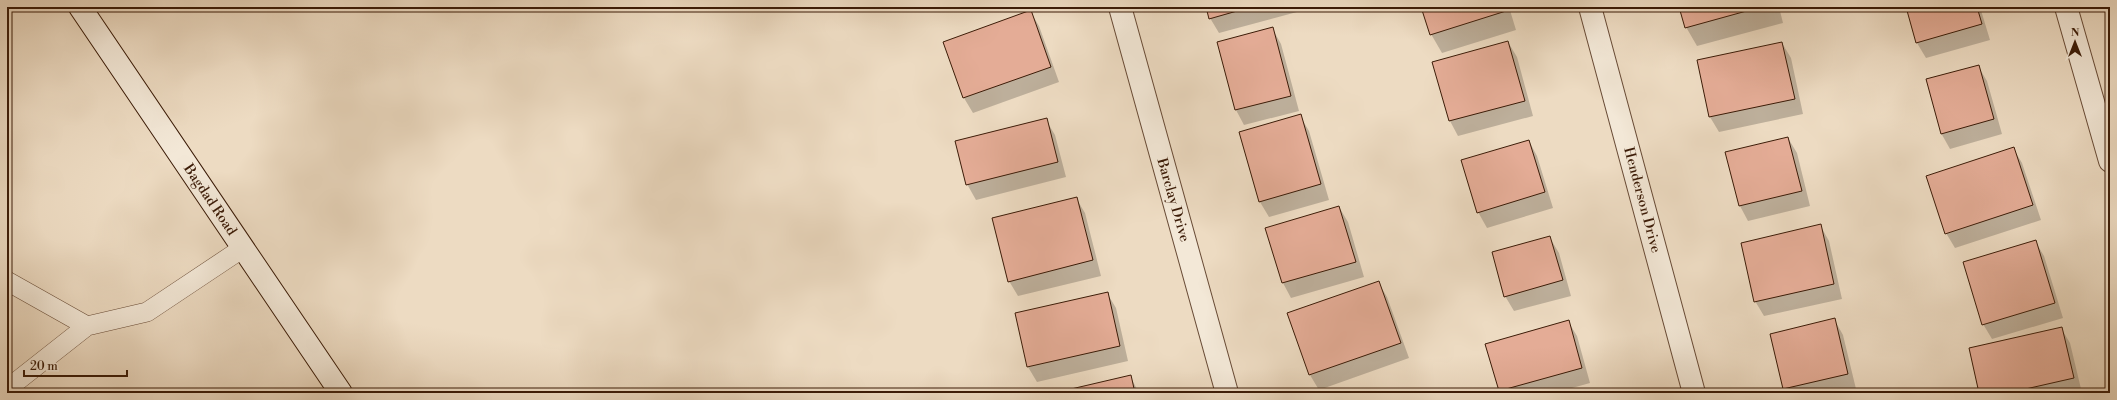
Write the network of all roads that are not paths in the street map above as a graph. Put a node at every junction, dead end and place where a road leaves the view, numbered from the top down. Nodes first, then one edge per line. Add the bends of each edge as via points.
1 (80, 7) edge
2 (1120, 7) edge
3 (1590, 7) edge
4 (2066, 7) edge
5 (2110, 161) edge
6 (243, 248) junction
7 (7, 281) edge
8 (87, 326) junction
9 (7, 390) edge
10 (341, 393) edge
11 (1227, 393) edge
12 (1694, 393) edge

1 - 6 street, Bagdad Road
2 - 11 street, Barclay Drive
3 - 12 street, Henderson Drive
4 - 5 street
6 - 8 lane via 147,312
6 - 10 street, Bagdad Road
7 - 8 lane
8 - 9 lane

